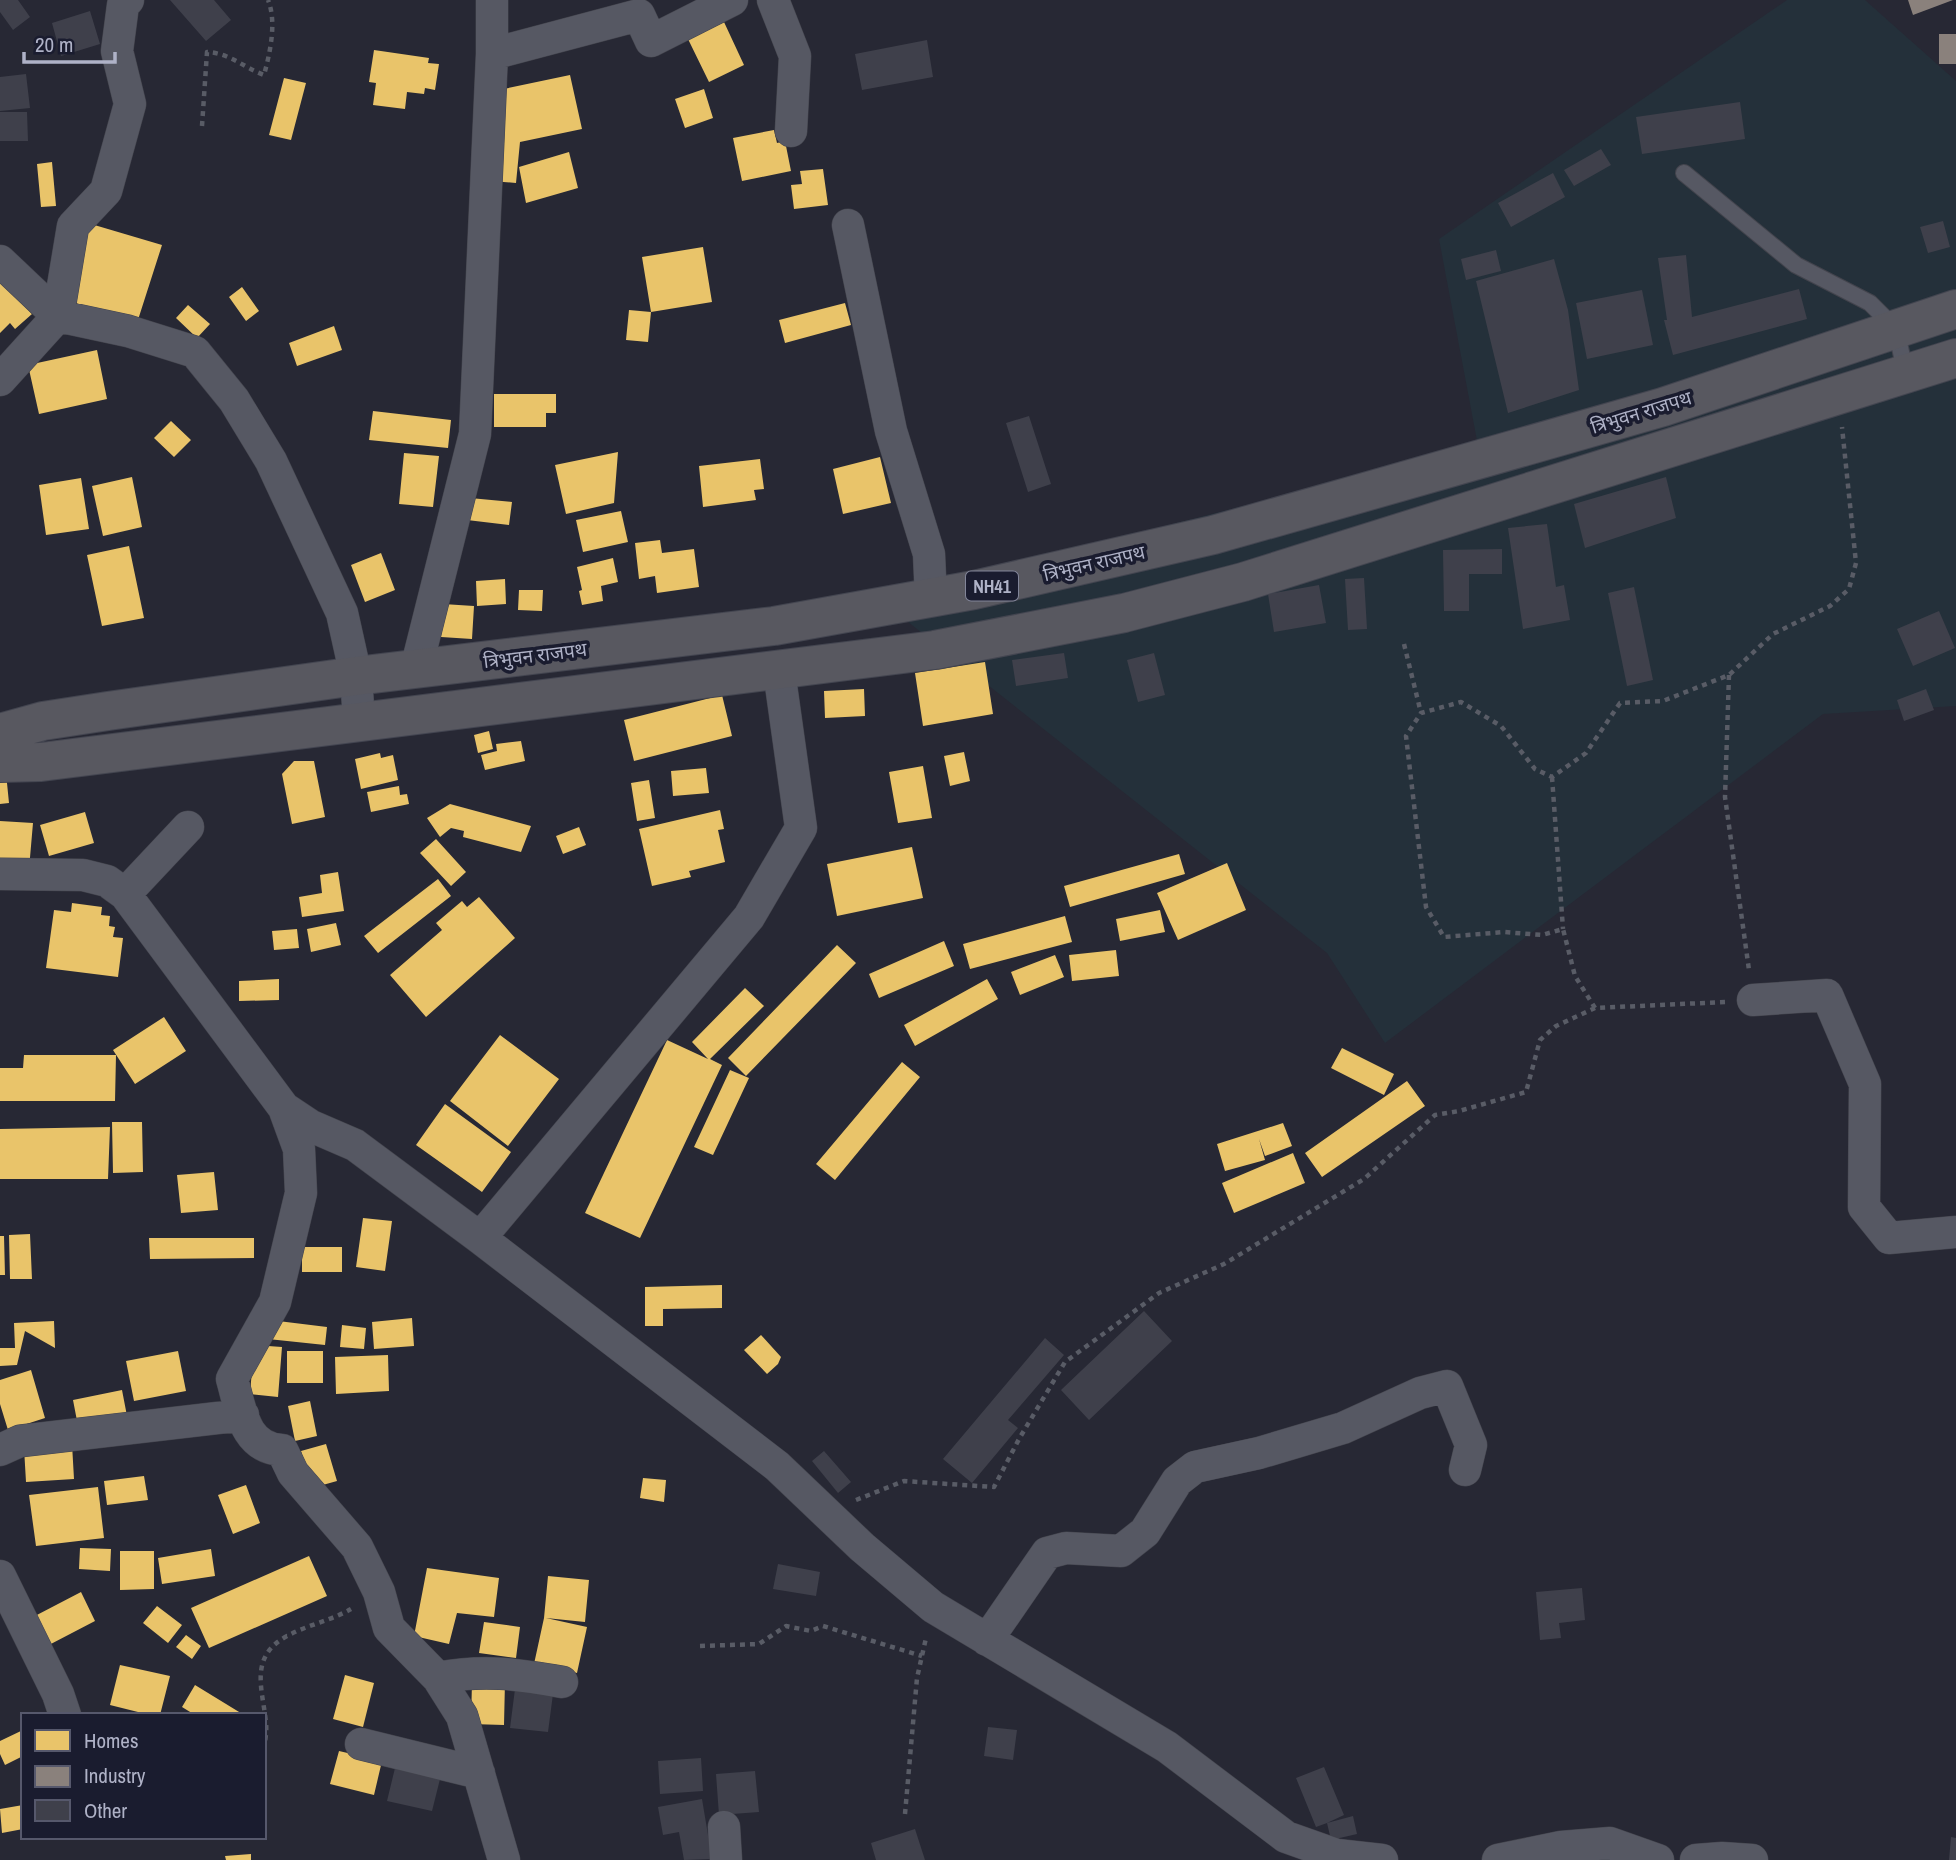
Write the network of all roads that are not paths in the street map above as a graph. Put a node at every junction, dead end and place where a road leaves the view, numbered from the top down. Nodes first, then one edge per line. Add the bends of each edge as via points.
1 (128, 0) edge
2 (492, 0) edge
3 (732, 0) edge
4 (773, 0) edge
5 (492, 54) junction
6 (791, 131) dead end
7 (1684, 173) dead end
8 (848, 226) dead end
9 (0, 261) edge
10 (1956, 309) edge
11 (58, 316) junction
12 (1896, 329) junction
13 (1956, 358) edge
14 (1906, 374) junction
15 (0, 380) edge
16 (931, 600) junction
17 (416, 669) junction
18 (779, 671) junction
19 (356, 676) junction
20 (359, 721) junction
21 (0, 733) edge
22 (0, 762) edge
23 (188, 827) dead end
24 (0, 874) edge
25 (125, 894) junction
26 (1753, 1000) road end
27 (284, 1108) junction
28 (1956, 1232) edge
29 (480, 1237) junction
30 (243, 1415) junction
31 (0, 1450) edge
32 (1465, 1470) dead end
33 (0, 1576) edge
34 (986, 1640) junction
35 (438, 1678) junction
36 (562, 1682) dead end
37 (64, 1713) edge
38 (361, 1744) dead end
39 (479, 1773) junction
40 (724, 1826) dead end
41 (504, 1860) edge
42 (726, 1860) edge
43 (1382, 1860) edge
44 (1497, 1860) edge
45 (1658, 1860) edge
46 (1696, 1860) edge
47 (1752, 1860) edge

1 - 11 street via 123,5 117,51 130,104 106,191 73,226
2 - 5 street
3 - 5 street via 651,41 639,15
4 - 6 street via 795,56
5 - 17 street via 475,434
7 - 12 lane via 1796,265 1870,303
8 - 16 street via 891,430 929,554
9 - 11 street
10 - 12 highway, त्रिभुवन राजपथ / NH41
11 - 15 street
11 - 19 street via 195,352 234,400 271,461 342,613
12 - 14 lane
12 - 16 highway, त्रिभुवन राजपथ / NH41 via 1663,407 1358,495 1213,535
13 - 14 highway
14 - 18 highway via 1243,582 1137,610 935,650
16 - 17 highway, त्रिभुवन राजपथ / NH41 via 774,626
17 - 19 highway, त्रिभुवन राजपथ / NH41
18 - 20 highway
18 - 29 street via 801,828 749,917
19 - 20 street
19 - 21 highway, त्रिभुवन राजपथ / NH41 via 43,720
20 - 22 highway via 41,762
23 - 25 street
24 - 25 street via 83,875 107,881
25 - 27 street
26 - 28 street via 1827,995 1865,1084 1864,1207 1889,1238
27 - 29 street via 355,1145
27 - 30 street via 299,1149 301,1193 275,1302 232,1379
29 - 34 street via 777,1466 933,1607
30 - 31 street via 20,1441
30 - 35 street via 251,1436 267,1449 282,1450 293,1473 357,1546 390,1628
32 - 34 street via 1471,1445 1447,1386 1420,1393 1343,1428 1195,1467 1177,1481 1145,1532 1121,1551 1066,1548 1047,1553
33 - 37 street
34 - 43 street via 1167,1747 1286,1836 1337,1855
35 - 36 street via 469,1672
35 - 39 street via 462,1716
38 - 39 street
39 - 41 street
40 - 42 street
44 - 45 street via 1610,1843
46 - 47 street

